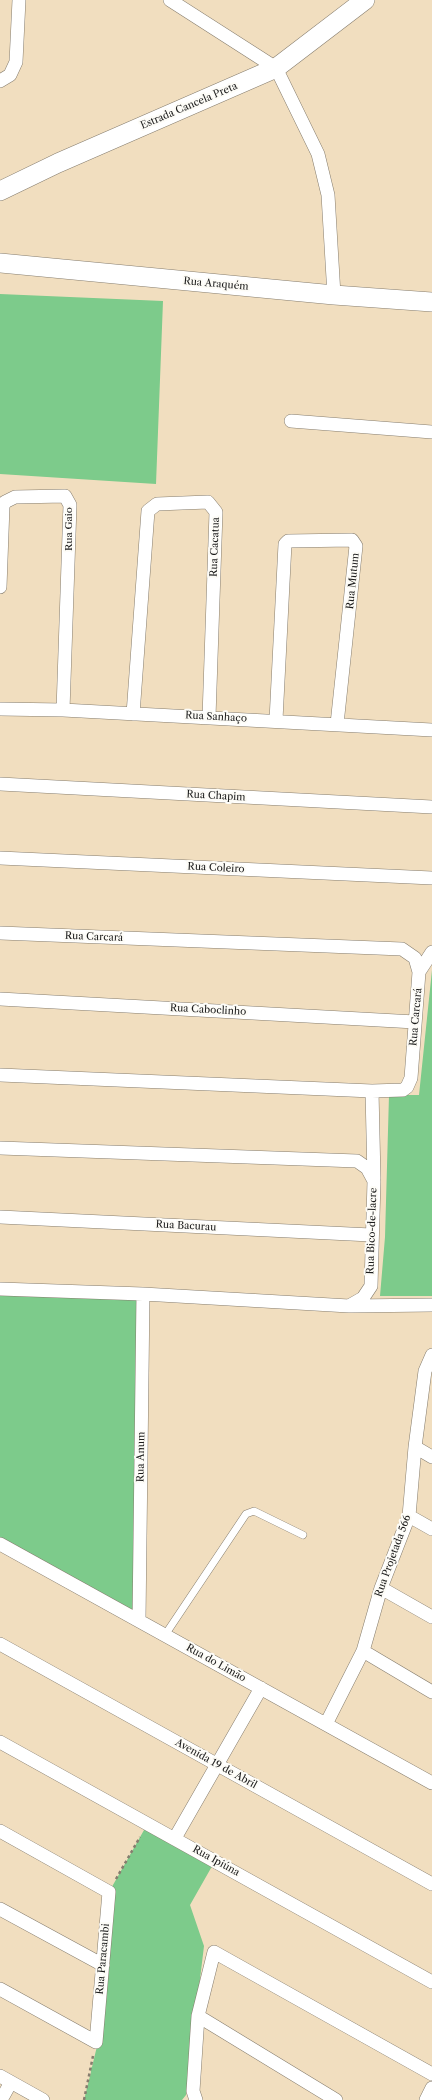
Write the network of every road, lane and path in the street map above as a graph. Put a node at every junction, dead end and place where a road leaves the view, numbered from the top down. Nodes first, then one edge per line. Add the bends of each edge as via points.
1 (19, 0) edge
2 (170, 0) edge
3 (366, 0) edge
4 (276, 68) junction
5 (0, 81) edge
6 (0, 191) edge
7 (0, 263) edge
8 (334, 295) junction
9 (432, 302) edge
10 (291, 421) dead end
11 (432, 432) edge
12 (0, 587) edge
13 (0, 709) edge
14 (63, 710) junction
15 (133, 714) junction
16 (209, 717) junction
17 (276, 720) junction
18 (337, 724) junction
19 (432, 730) edge
20 (0, 784) edge
21 (432, 807) edge
22 (0, 858) edge
23 (432, 878) edge
24 (0, 933) edge
25 (432, 952) edge
26 (419, 972) junction
27 (0, 999) edge
28 (415, 1022) junction
29 (0, 1075) edge
30 (372, 1090) junction
31 (0, 1148) edge
32 (374, 1181) junction
33 (0, 1217) edge
34 (372, 1235) junction
35 (0, 1289) edge
36 (143, 1294) junction
37 (432, 1305) edge
38 (349, 1306) junction
39 (432, 1355) edge
40 (429, 1373) edge
41 (415, 1447) junction
42 (432, 1457) edge
43 (409, 1516) junction
44 (432, 1530) edge
45 (303, 1535) dead end
46 (0, 1544) edge
47 (381, 1588) junction
48 (432, 1617) edge
49 (139, 1620) junction
50 (165, 1635) junction
51 (0, 1644) edge
52 (363, 1651) junction
53 (261, 1688) junction
54 (432, 1692) edge
55 (326, 1724) junction
56 (0, 1742) edge
57 (217, 1764) junction
58 (432, 1783) edge
59 (148, 1823) junction
60 (0, 1831) edge
61 (175, 1838) junction
62 (432, 1884) edge
63 (109, 1892) junction
64 (0, 1909) edge
65 (103, 1965) junction
66 (432, 1982) edge
67 (0, 1989) edge
68 (198, 2016) junction
69 (96, 2042) junction
70 (432, 2074) edge
71 (5, 2079) edge
72 (432, 2088) edge
73 (1, 2100) edge
74 (43, 2100) edge
75 (84, 2100) edge
76 (196, 2100) edge
77 (336, 2100) edge
78 (426, 2100) edge

1 - 5 street via 16,62 10,75
2 - 4 street
3 - 4 street, Estrada Cancela Preta
4 - 6 street, Estrada Cancela Preta
4 - 8 street via 318,154 328,195
7 - 8 street, Rua Araquém
8 - 9 street, Rua Araquém
10 - 11 street
12 - 14 street, Rua Gaio via 5,502 15,497 65,496 70,505
13 - 14 street, Rua Sanhaço
14 - 15 street, Rua Sanhaço
15 - 16 street, Rua Sanhaço
15 - 16 street, Rua Cacatua via 148,511 156,504 208,502 216,512
16 - 17 street, Rua Sanhaço
17 - 18 street, Rua Sanhaço
17 - 18 street, Rua Mutum via 285,544 288,541 352,540 356,546
18 - 19 street, Rua Sanhaço
20 - 21 street, Rua Chapim
22 - 23 street, Rua Coleiro
24 - 26 street, Rua Carcará via 402,949 415,958
25 - 26 street
26 - 28 street, Rua Carcará
27 - 28 street, Rua Caboclinho
28 - 30 street, Rua Carcará via 411,1078 407,1087 403,1090
29 - 30 street, Rua Carcará
30 - 32 street
31 - 32 street, Rua Bico-de-lacre via 357,1160 367,1168
32 - 34 street, Rua Bico-de-lacre
33 - 34 street, Rua Bacurau
34 - 38 street, Rua Bico-de-lacre via 371,1286 363,1298
35 - 36 street
36 - 38 street
36 - 49 street, Rua Anum
37 - 38 street
39 - 40 street, Rua Projetada 566
40 - 41 street, Rua Projetada 566
41 - 42 street
41 - 43 street, Rua Projetada 566
43 - 44 street
43 - 47 street, Rua Projetada 566
45 - 50 lane via 254,1511 246,1514
46 - 49 street, Rua do Limão
47 - 48 street
47 - 52 street, Rua Projetada 566
49 - 50 street, Rua do Limão
50 - 53 street, Rua do Limão
51 - 57 street, Avenida 19 de Abril
52 - 54 street
52 - 55 street, Rua Projetada 566
53 - 55 street, Rua do Limão
53 - 57 street
55 - 58 street, Rua do Limão
56 - 59 street, Rua Ipiúna
57 - 61 street
57 - 62 street, Avenida 19 de Abril
59 - 61 street, Rua Ipiúna
59 - 63 path
60 - 63 street
61 - 66 street, Rua Ipiúna
63 - 65 street, Rua Paracambi
64 - 65 street
65 - 69 street, Rua Paracambi
67 - 69 street
68 - 70 street via 214,1952
68 - 76 street via 192,2091
68 - 77 street
69 - 75 path
71 - 73 street
71 - 74 street
72 - 78 street

